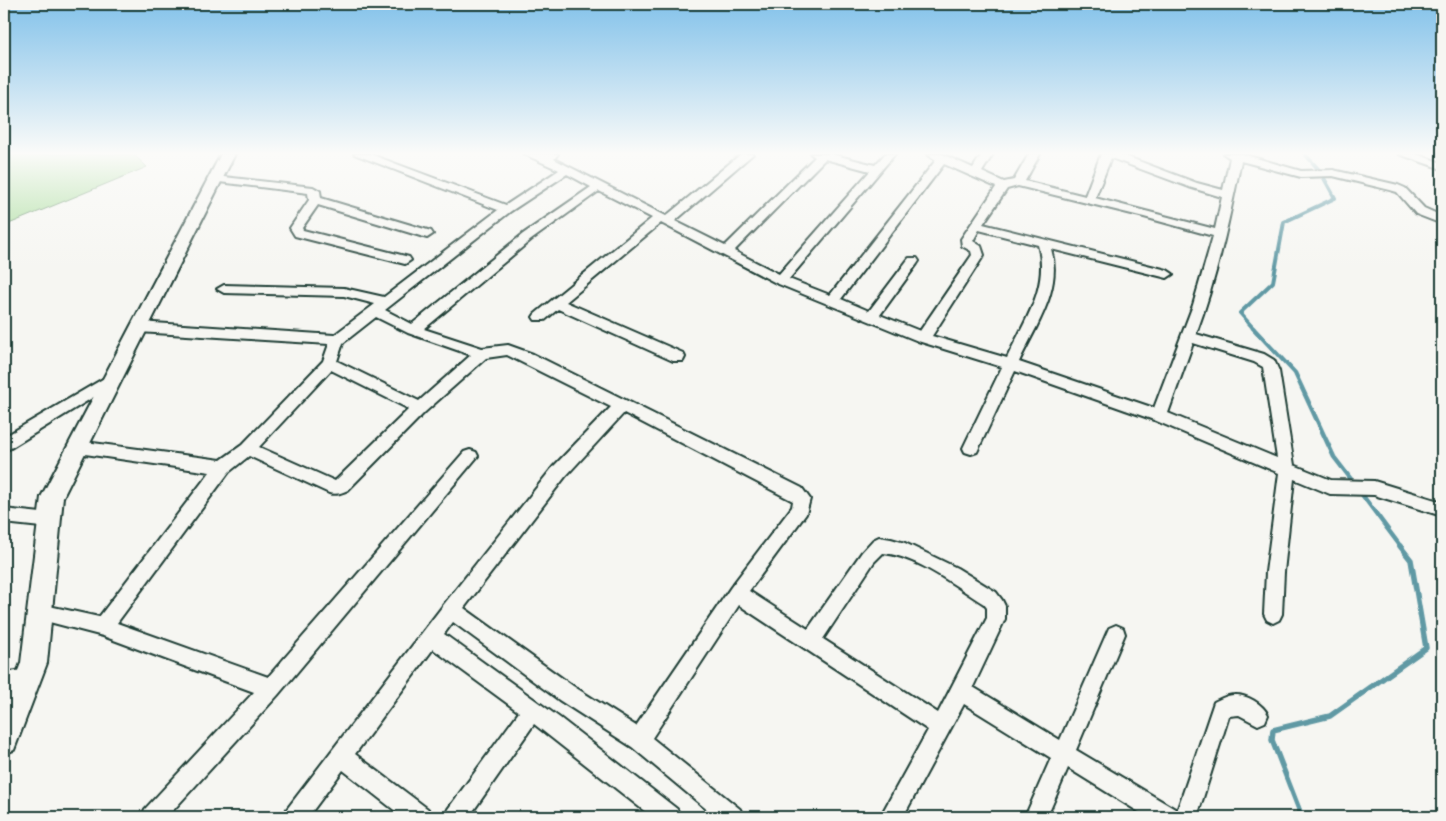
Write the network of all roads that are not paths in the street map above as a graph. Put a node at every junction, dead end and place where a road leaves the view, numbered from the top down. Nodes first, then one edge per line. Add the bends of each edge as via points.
1 (208, 192) edge
2 (314, 192) edge
3 (462, 192) edge
4 (532, 192) edge
5 (590, 192) edge
6 (611, 192) edge
7 (699, 192) edge
8 (783, 192) edge
9 (857, 192) edge
10 (911, 192) edge
11 (999, 192) edge
12 (1057, 192) edge
13 (1092, 192) edge
14 (1219, 192) edge
15 (1403, 192) edge
16 (1228, 195) joint
17 (1089, 199) junction
18 (315, 200) junction
19 (507, 209) junction
20 (664, 220) junction
21 (1442, 220) edge
22 (976, 226) junction
23 (427, 234) dead end
24 (1220, 234) junction
25 (1043, 243) junction
26 (726, 252) junction
27 (405, 260) dead end
28 (913, 261) dead end
29 (1167, 274) dead end
30 (781, 280) junction
31 (224, 289) dead end
32 (833, 301) junction
33 (556, 303) junction
34 (382, 306) junction
35 (540, 317) dead end
36 (871, 317) junction
37 (139, 327) junction
38 (413, 330) junction
39 (1189, 337) junction
40 (923, 338) junction
41 (337, 340) junction
42 (482, 353) junction
43 (678, 357) dead end
44 (329, 364) junction
45 (1010, 364) junction
46 (113, 378) junction
47 (621, 406) junction
48 (420, 408) junction
49 (1159, 416) junction
50 (4, 444) edge
51 (78, 447) junction
52 (248, 448) junction
53 (971, 448) dead end
54 (470, 456) dead end
55 (223, 467) junction
56 (1287, 470) junction
57 (1442, 509) edge
58 (4, 516) edge
59 (50, 521) junction
60 (737, 593) junction
61 (451, 609) junction
62 (40, 612) junction
63 (1273, 614) dead end
64 (103, 627) junction
65 (1116, 634) dead end
66 (431, 636) junction
67 (810, 641) junction
68 (28, 679) junction
69 (4, 682) edge
70 (271, 688) junction
71 (961, 691) junction
72 (532, 710) junction
73 (1258, 715) dead end
74 (940, 726) junction
75 (4, 740) edge
76 (640, 740) junction
77 (1064, 754) junction
78 (340, 756) junction
79 (153, 817) edge
80 (295, 817) edge
81 (420, 817) edge
82 (456, 817) edge
83 (668, 817) edge
84 (732, 817) edge
85 (891, 817) edge
86 (1036, 817) edge
87 (1166, 817) edge
88 (1186, 817) edge

1 - 37 main road
2 - 18 street
3 - 19 street
4 - 19 street
5 - 38 street via 527,237
6 - 20 street
7 - 20 street
8 - 26 street
9 - 30 street
10 - 32 street
11 - 22 street
12 - 17 street
13 - 17 street
14 - 16 street
15 - 21 street via 1424,214
16 - 24 street
17 - 24 street
18 - 23 street
18 - 27 street via 296,228 299,233
19 - 34 street
20 - 26 street
20 - 33 street
22 - 25 street
22 - 40 street via 965,242 978,249 978,255
24 - 39 street
25 - 29 street
25 - 45 street via 1050,273 1044,294
26 - 30 street
28 - 36 street
30 - 32 street
31 - 34 street via 344,292
32 - 36 street
33 - 35 street
33 - 43 street
34 - 38 street
34 - 41 street
36 - 40 street
37 - 41 street
37 - 46 main road
38 - 42 street
39 - 49 street
39 - 56 street via 1269,364
40 - 45 street
41 - 44 street
42 - 47 street via 508,350
42 - 48 street
44 - 48 street
44 - 52 street
45 - 49 street
45 - 53 street
46 - 50 street
46 - 51 main road
47 - 60 street via 796,493 802,499 800,509
47 - 61 street via 559,472
48 - 52 street via 336,488
49 - 56 street
51 - 55 street
51 - 59 main road via 52,497
52 - 55 street
54 - 70 street
55 - 64 street
56 - 57 street via 1330,487 1374,488
56 - 63 street
58 - 59 street
59 - 62 main road
60 - 67 street
60 - 76 street
61 - 66 street
61 - 76 street via 566,693
62 - 64 street
62 - 68 main road via 34,664
64 - 70 street
65 - 77 street
66 - 72 street
66 - 78 street
67 - 71 street via 868,557 879,545 888,544 923,559 990,598 996,606 996,619
67 - 74 street
68 - 69 street
68 - 75 main road
70 - 79 street
71 - 74 street
71 - 77 street
72 - 82 street
72 - 83 street
73 - 88 street via 1240,704 1229,704 1221,709
74 - 85 street
76 - 84 street
77 - 86 street
77 - 87 street
78 - 80 street
78 - 81 street

